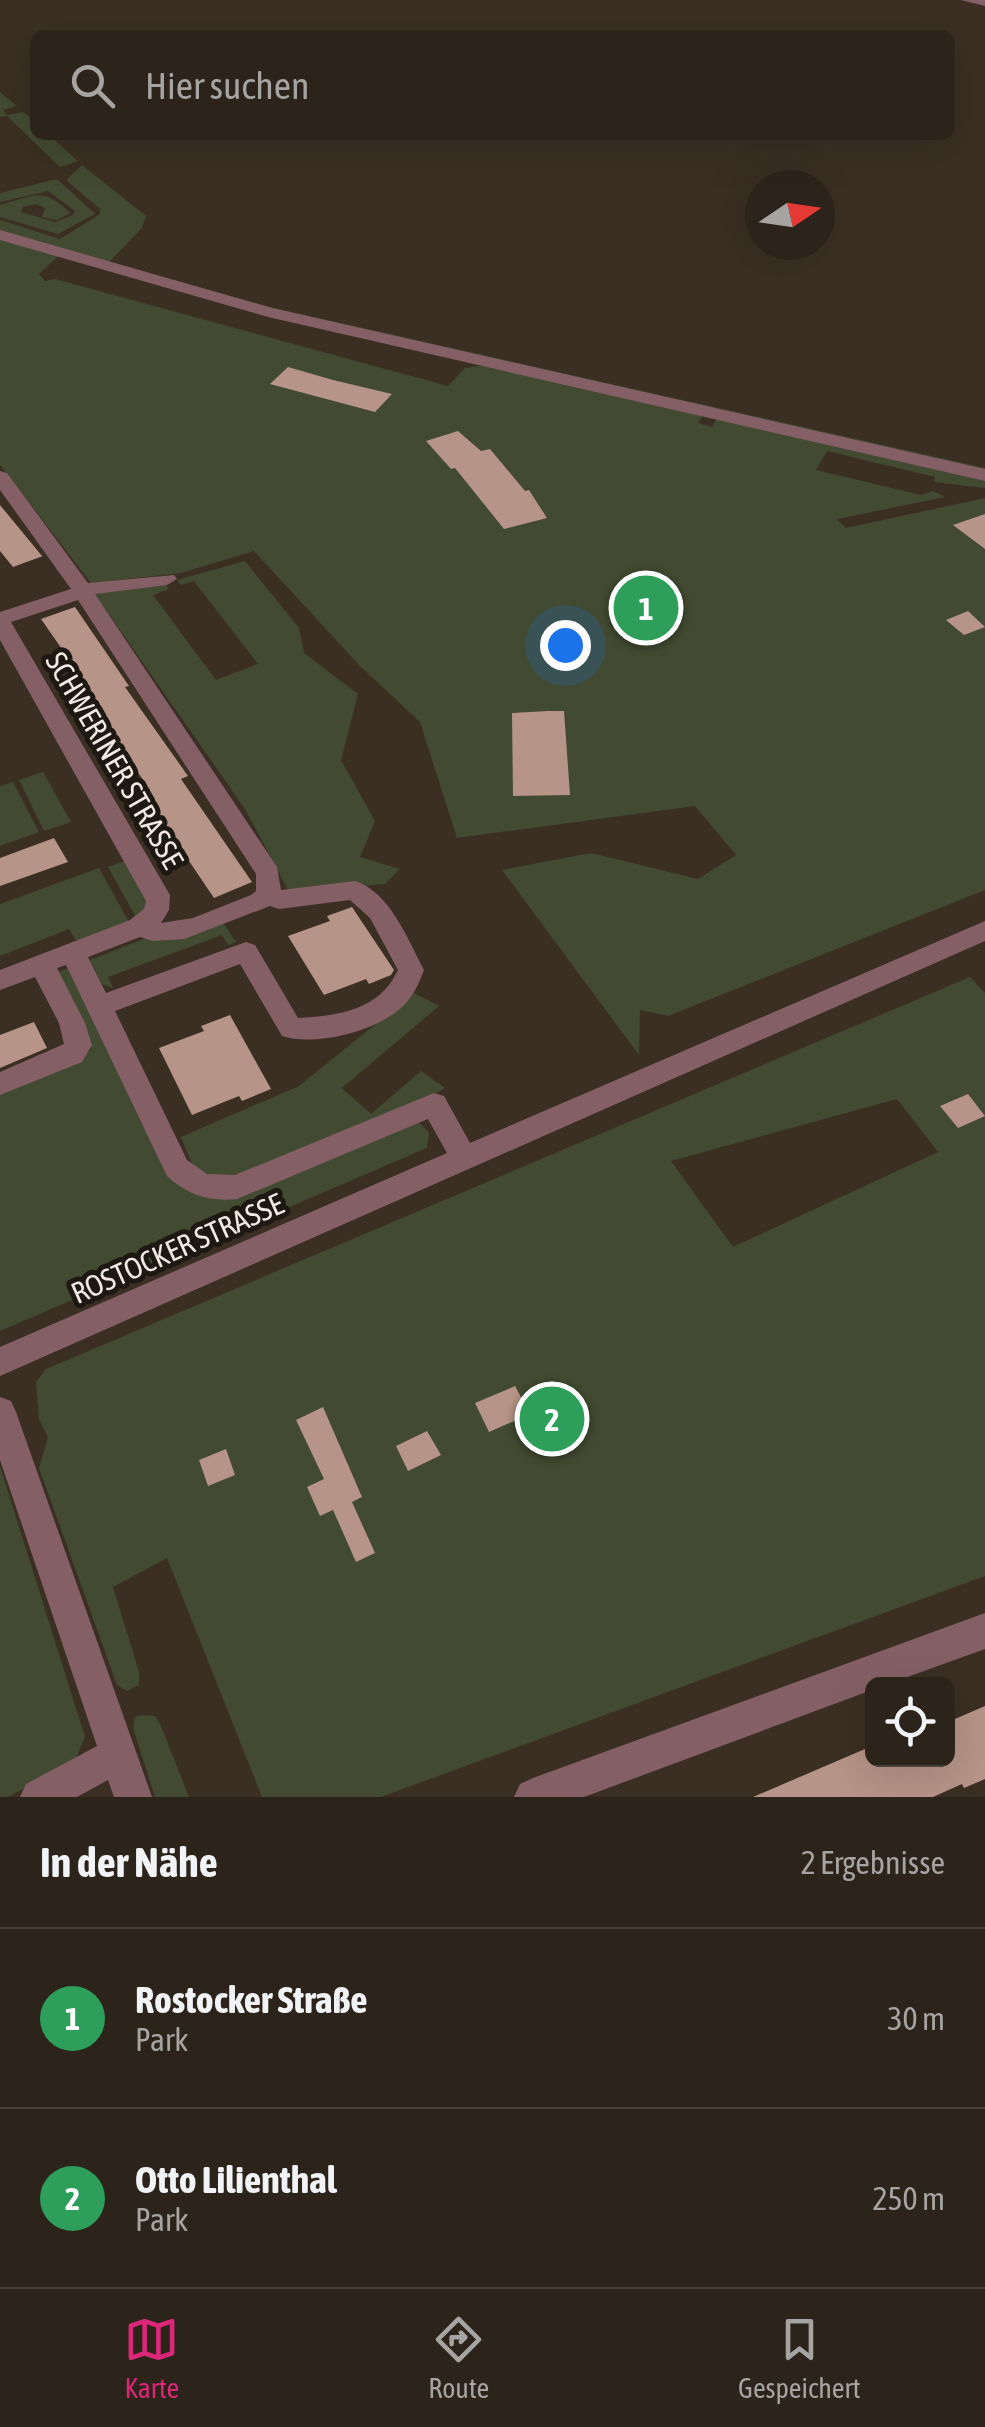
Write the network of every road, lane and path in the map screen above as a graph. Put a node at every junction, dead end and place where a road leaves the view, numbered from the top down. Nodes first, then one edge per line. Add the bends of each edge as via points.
1 (967, 0) edge
2 (985, 2) edge
3 (0, 235) edge
4 (985, 475) edge
5 (0, 477) edge
6 (166, 579) dead end
7 (81, 590) junction
8 (1, 623) edge
9 (270, 894) junction
10 (139, 927) junction
11 (985, 930) edge
12 (73, 952) junction
13 (42, 964) junction
14 (0, 980) edge
15 (101, 1006) junction
16 (0, 1084) edge
17 (464, 1158) junction
18 (0, 1362) edge
19 (0, 1412) edge
20 (985, 1631) edge
21 (118, 1755) junction
22 (40, 1797) edge
23 (133, 1797) edge
24 (532, 1797) edge

1 - 2 street
3 - 4 street via 268,312
5 - 7 street
6 - 7 street
7 - 8 street
7 - 9 street via 268,873
8 - 10 street, SCHWERINER STRASSE via 158,895 154,916
9 - 10 street via 187,928 157,933
9 - 15 street via 302,899 354,890 379,912 412,970 407,987 342,1027 291,1029 246,952
10 - 12 street
11 - 17 street, ROSTOCKER STRASSE
12 - 13 street
12 - 15 street
13 - 14 street
13 - 16 street via 78,1045 72,1054
15 - 17 street via 177,1168 193,1184 213,1190 237,1186 434,1104
17 - 18 street, ROSTOCKER STRASSE
19 - 21 street
20 - 24 street
21 - 22 street
21 - 23 street

